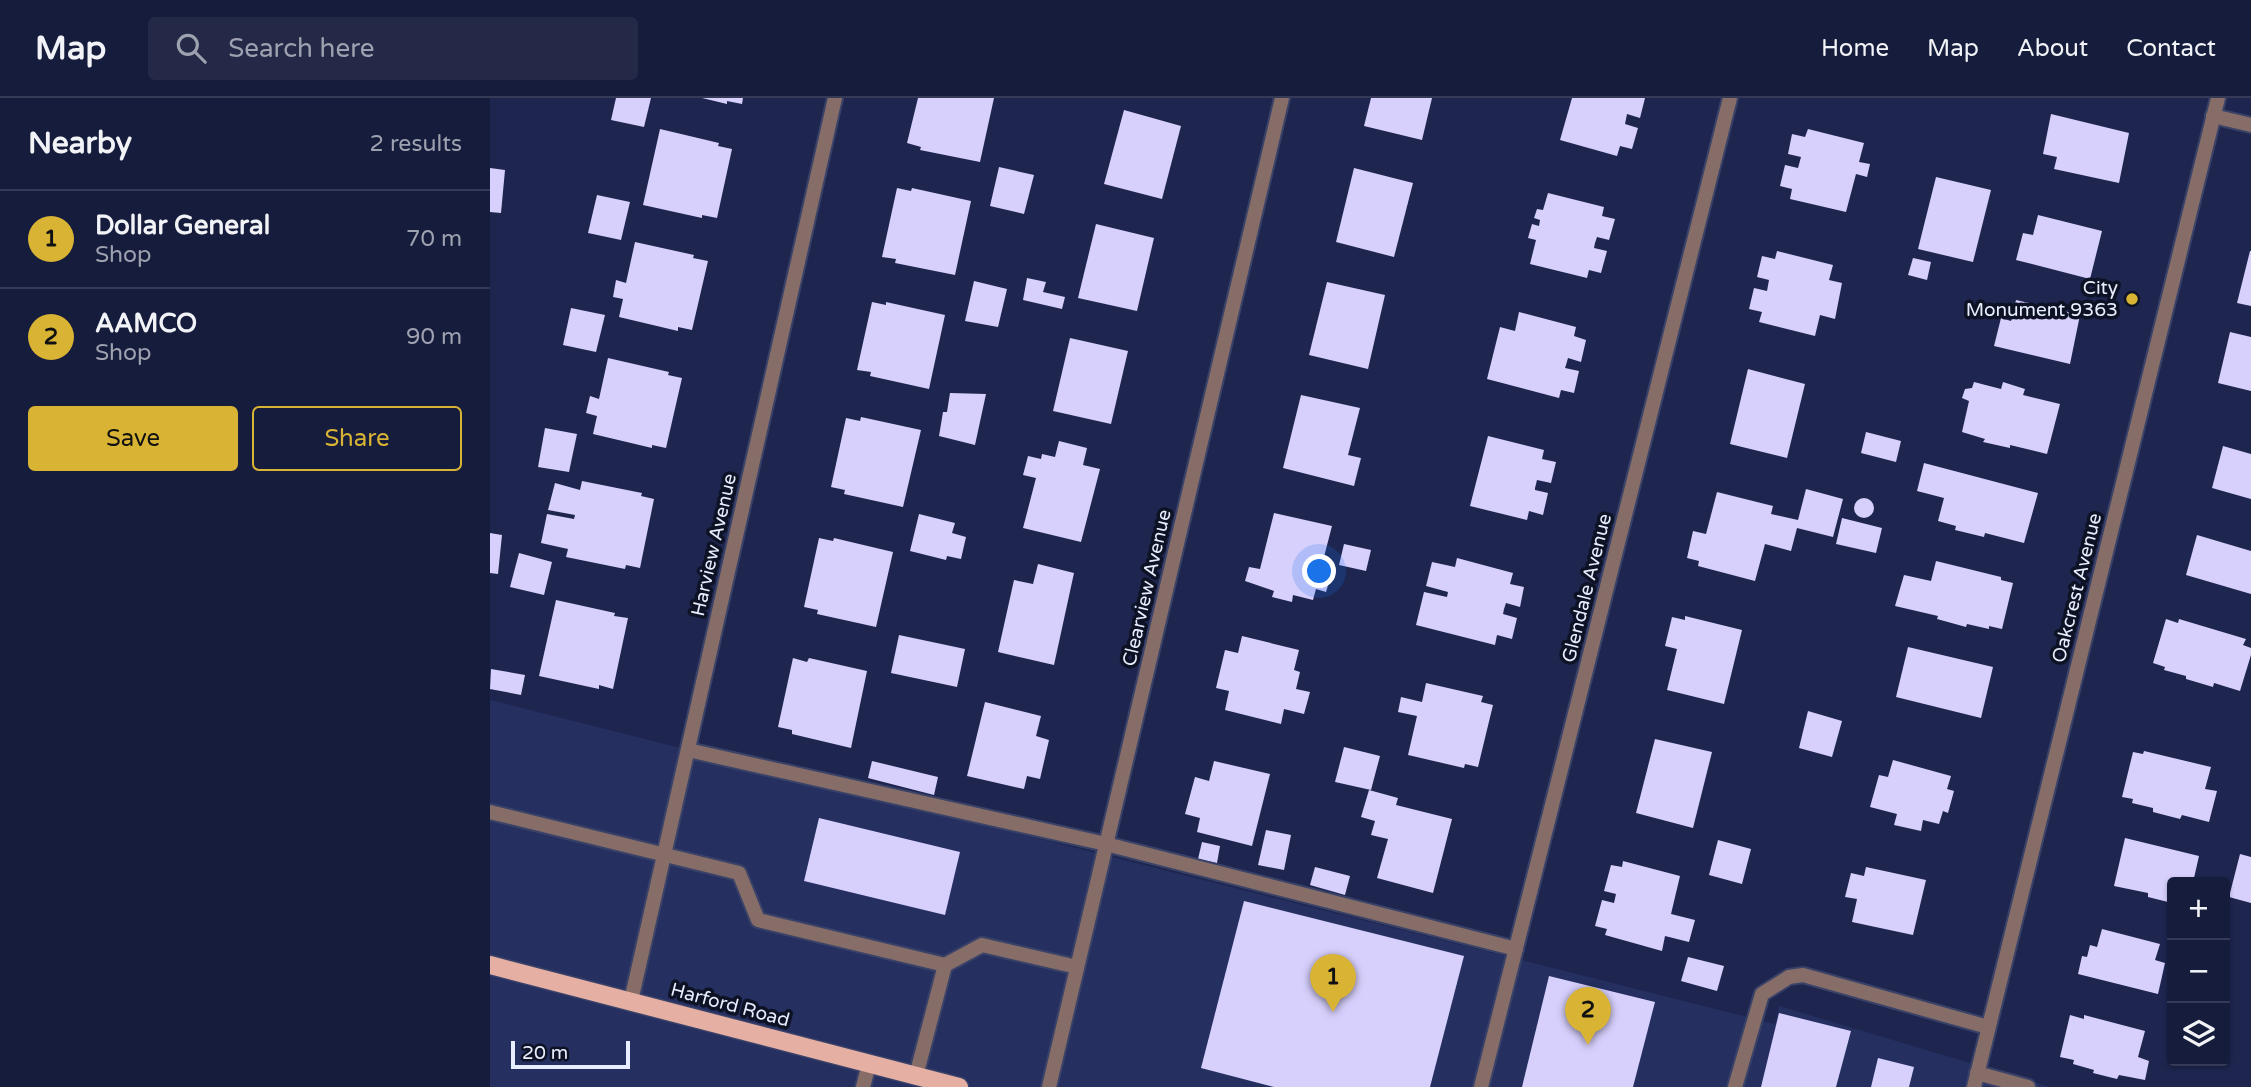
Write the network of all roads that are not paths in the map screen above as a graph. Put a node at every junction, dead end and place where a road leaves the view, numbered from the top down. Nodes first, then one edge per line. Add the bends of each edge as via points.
1 (835, 98) edge
2 (1282, 98) edge
3 (1730, 98) edge
4 (2218, 98) edge
5 (2213, 116) junction
6 (2251, 125) edge
7 (688, 750) junction
8 (490, 812) edge
9 (1106, 844) junction
10 (665, 853) junction
11 (1516, 949) junction
12 (490, 965) edge
13 (945, 965) junction
14 (1077, 967) junction
15 (631, 1001) junction
16 (1988, 1027) junction
17 (869, 1064) junction
18 (916, 1076) junction
19 (1975, 1080) edge
20 (863, 1087) edge
21 (959, 1087) edge
22 (1049, 1087) edge
23 (1481, 1087) edge
24 (1735, 1087) edge
25 (2028, 1087) edge

1 - 7 street, Harview Avenue
2 - 9 street, Clearview Avenue
3 - 11 street, Glendale Avenue
4 - 5 street, Oakcrest Avenue
5 - 6 street
5 - 16 street, Oakcrest Avenue
7 - 9 street
7 - 10 street, Harview Avenue
8 - 10 street
9 - 11 street
9 - 14 street, Clearview Avenue
10 - 13 street via 739,873 758,920
10 - 15 street, Harview Avenue
11 - 23 street, Glendale Avenue
12 - 15 main road, Harford Road
13 - 14 street via 982,945
13 - 18 street
14 - 22 street, Clearview Avenue
15 - 17 main road, Harford Road
16 - 19 street, Oakcrest Avenue
16 - 24 street via 1803,975 1789,977 1762,994
17 - 18 main road, Harford Road
17 - 20 street
18 - 21 main road, Harford Road
19 - 25 street

